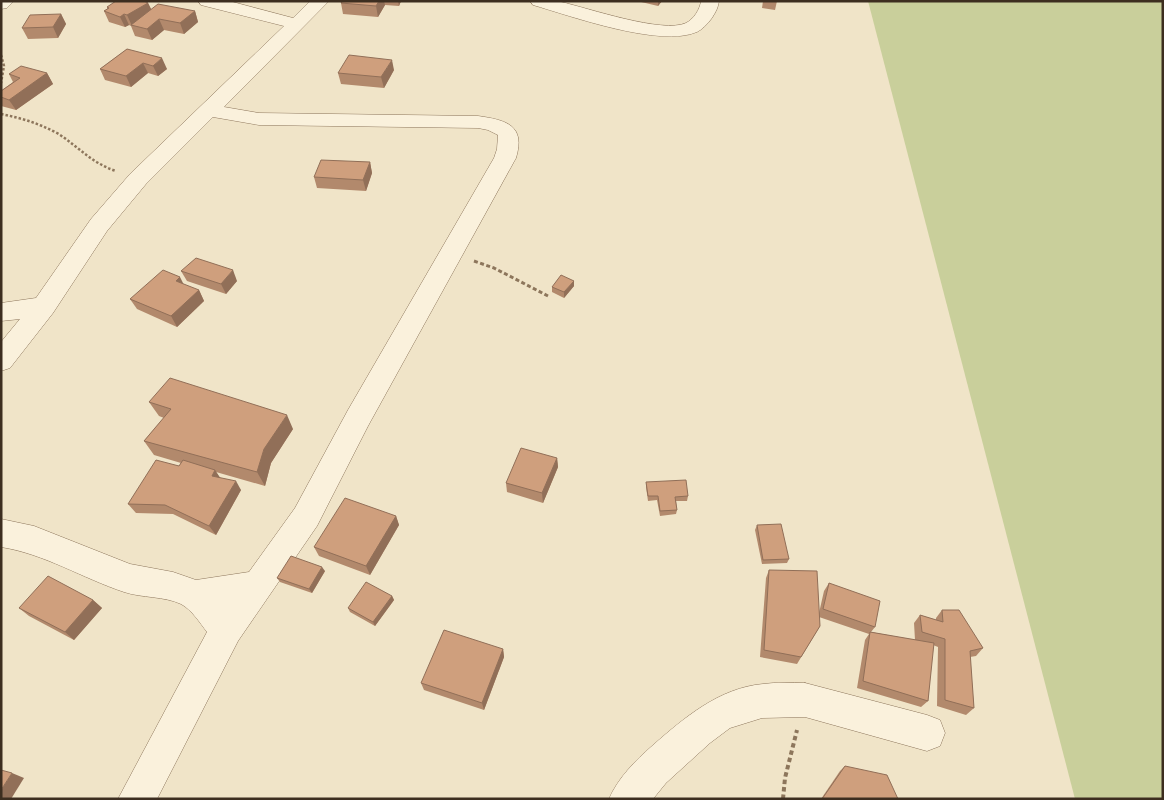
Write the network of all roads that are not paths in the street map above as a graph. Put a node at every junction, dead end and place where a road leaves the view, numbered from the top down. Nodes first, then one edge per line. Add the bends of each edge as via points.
1 (5, 1) edge
2 (207, 1) edge
3 (320, 1) edge
4 (539, 1) edge
5 (710, 1) edge
6 (1, 4) edge
7 (296, 24) junction
8 (207, 110) junction
9 (44, 306) junction
10 (1, 312) edge
11 (2, 358) edge
12 (1, 533) edge
13 (258, 585) junction
14 (196, 595) junction
15 (226, 630) junction
16 (927, 733) dead end
17 (137, 799) edge
18 (628, 799) edge

1 - 6 street
2 - 7 street
3 - 7 street
4 - 5 street via 657,30 688,29 699,22
7 - 8 street
8 - 9 street via 138,179 99,225
8 - 13 street via 258,119 478,122 503,128 509,135 510,144 306,517
9 - 10 street
9 - 11 street
12 - 14 street via 41,543 130,579
13 - 14 street
13 - 15 street
14 - 15 street
15 - 17 street
16 - 18 street via 804,700 762,701 718,716 678,746

